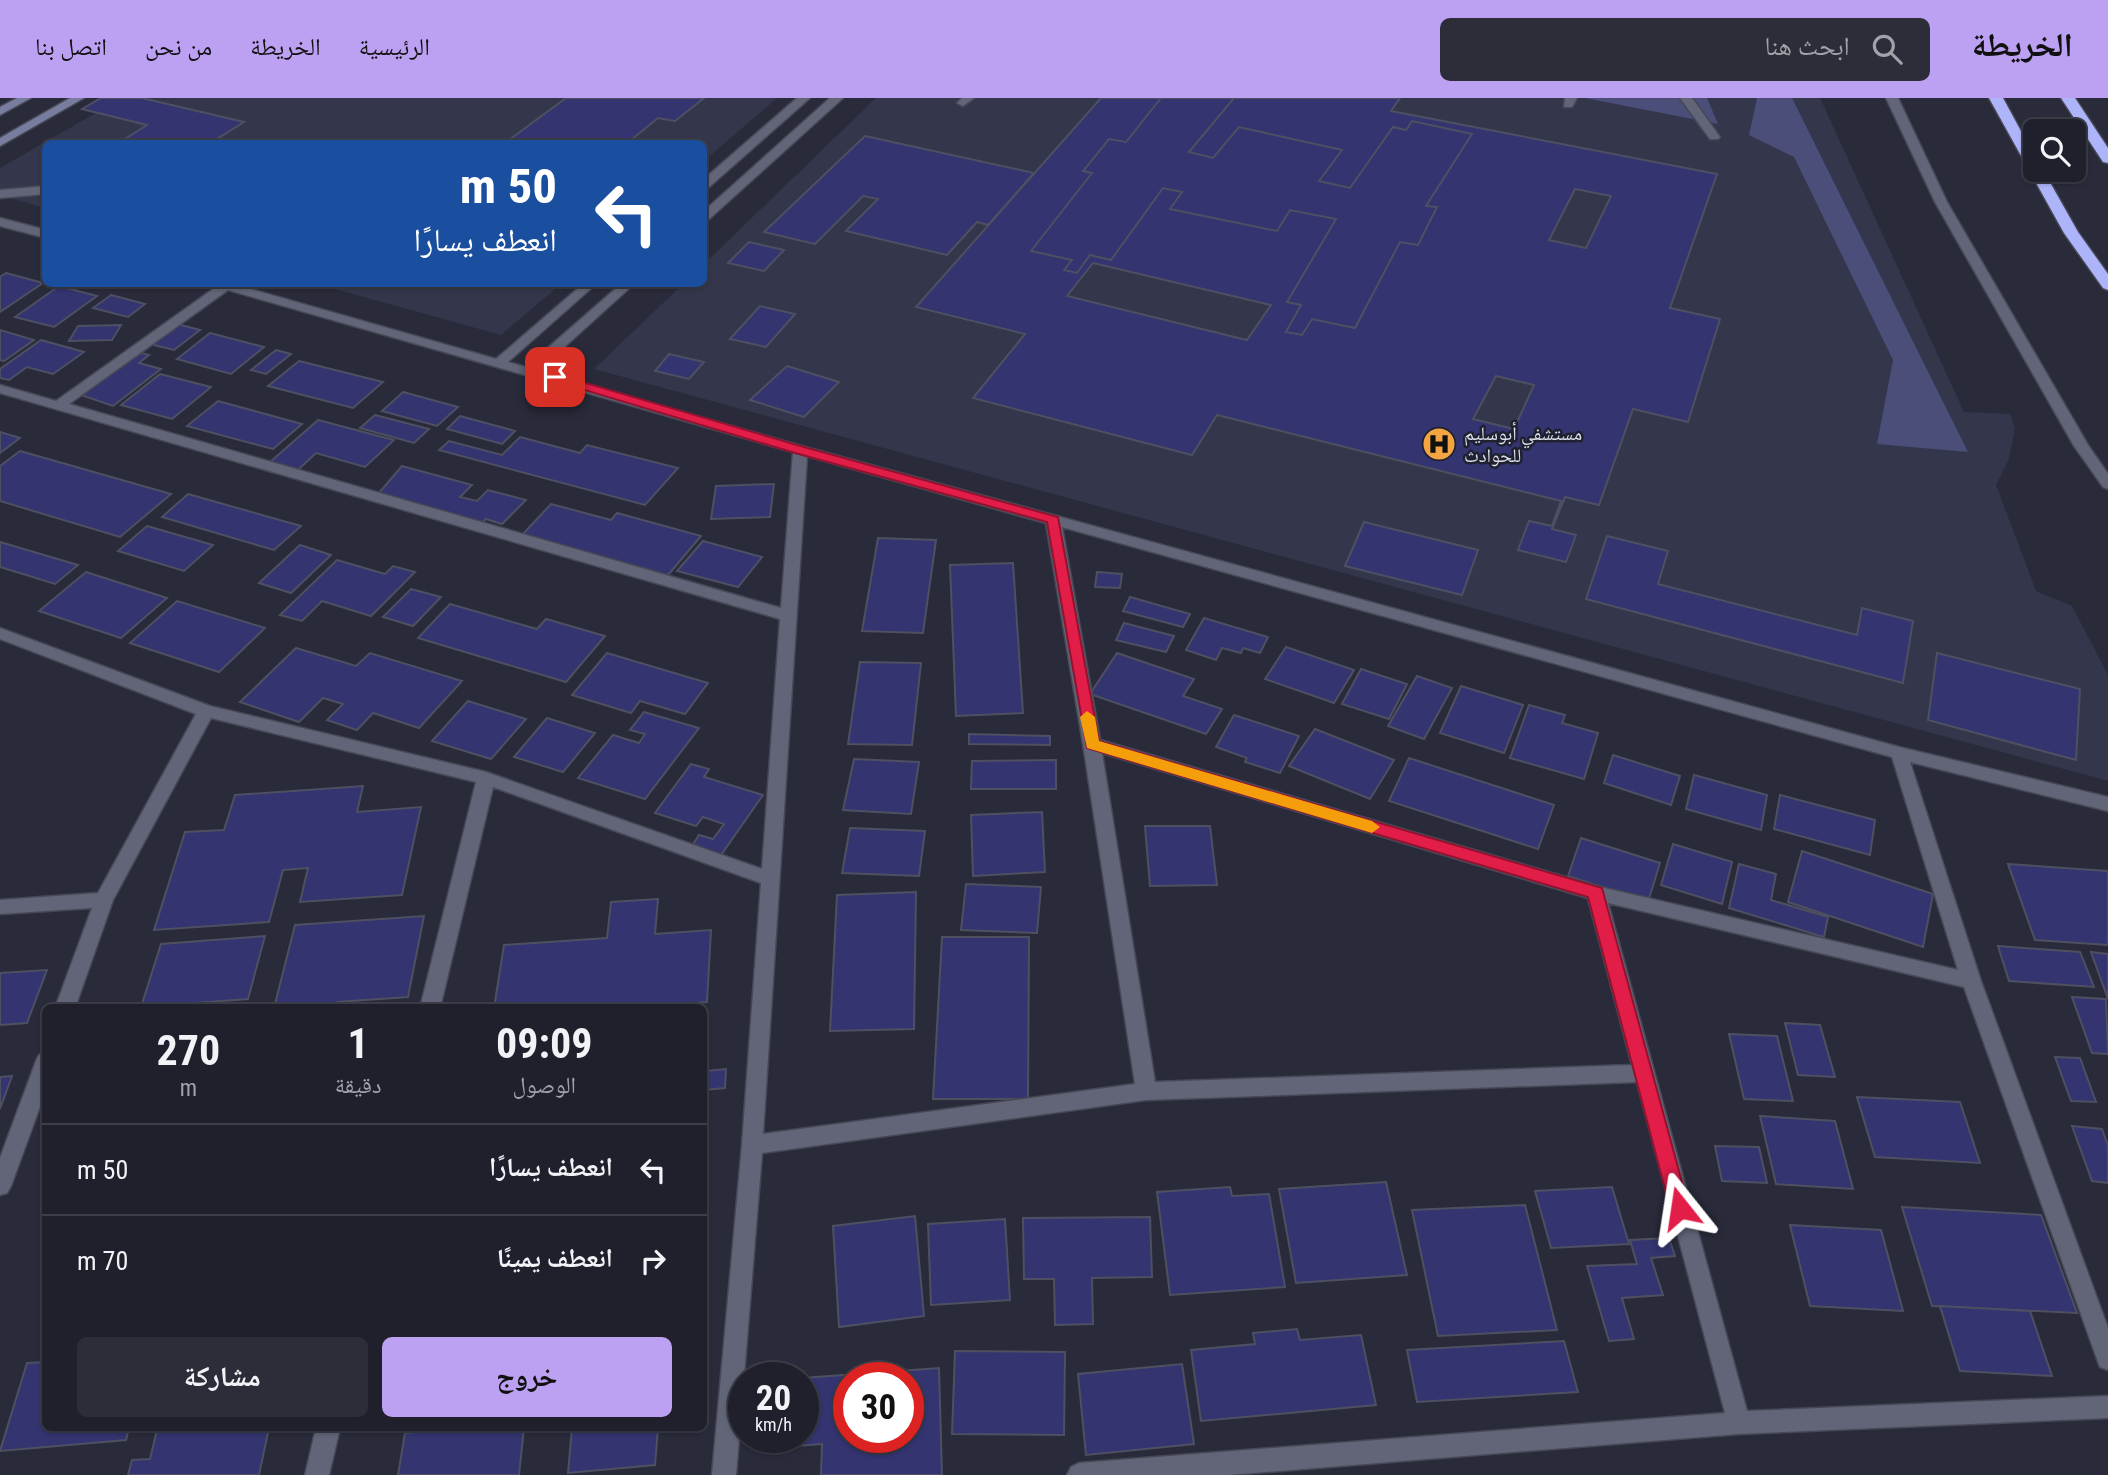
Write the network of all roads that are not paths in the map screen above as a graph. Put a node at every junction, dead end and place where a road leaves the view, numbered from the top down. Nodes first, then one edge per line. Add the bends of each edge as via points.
1 (25, 98) edge
2 (78, 98) edge
3 (804, 98) edge
4 (837, 98) edge
5 (1686, 98) edge
6 (1892, 98) edge
7 (1996, 98) edge
8 (2068, 98) edge
9 (2084, 98) edge
10 (0, 112) edge
11 (1714, 136) dead end
12 (0, 143) edge
13 (2023, 147) edge
14 (2108, 158) edge
15 (707, 182) edge
16 (2042, 182) edge
17 (42, 190) edge
18 (0, 194) edge
19 (707, 213) edge
20 (0, 222) edge
21 (42, 233) edge
22 (2108, 285) edge
23 (220, 287) edge
24 (235, 287) edge
25 (587, 287) edge
26 (625, 287) edge
27 (500, 362) junction
28 (531, 370) junction
29 (0, 388) edge
30 (57, 406) junction
31 (800, 450) junction
32 (2108, 484) edge
33 (1054, 520) junction
34 (789, 616) junction
35 (0, 633) edge
36 (206, 711) junction
37 (1092, 744) junction
38 (1899, 753) junction
39 (486, 778) junction
40 (2108, 804) edge
41 (769, 879) junction
42 (1596, 893) junction
43 (104, 900) junction
44 (0, 907) edge
45 (1971, 981) junction
46 (66, 1004) edge
47 (431, 1004) edge
48 (42, 1072) edge
49 (1642, 1073) junction
50 (1146, 1091) junction
51 (752, 1145) junction
52 (1, 1183) edge
53 (2108, 1359) edge
54 (2108, 1407) edge
55 (1740, 1423) junction
56 (327, 1431) edge
57 (317, 1475) edge
58 (724, 1475) edge
59 (1079, 1475) edge

1 - 10 street
2 - 12 street
3 - 15 street
4 - 19 street
5 - 11 street
6 - 32 street via 1941,202 2081,446
7 - 13 highway
8 - 14 highway
9 - 14 highway
16 - 22 highway
17 - 18 street
20 - 21 street
23 - 30 street
24 - 27 street
25 - 27 street
26 - 28 street
27 - 28 street
28 - 31 street
29 - 30 street
30 - 34 street
31 - 33 street
31 - 34 street
33 - 37 street
33 - 38 street
34 - 41 street
35 - 36 street
36 - 39 street
36 - 43 street
37 - 42 street
37 - 50 street
38 - 40 street
38 - 45 street
39 - 41 street
39 - 47 street
41 - 51 street
42 - 45 street
42 - 49 street
43 - 44 street
43 - 46 street
45 - 53 street
48 - 52 street
49 - 50 street
49 - 55 street
50 - 51 street
51 - 58 street
54 - 55 street
55 - 59 street
56 - 57 street

